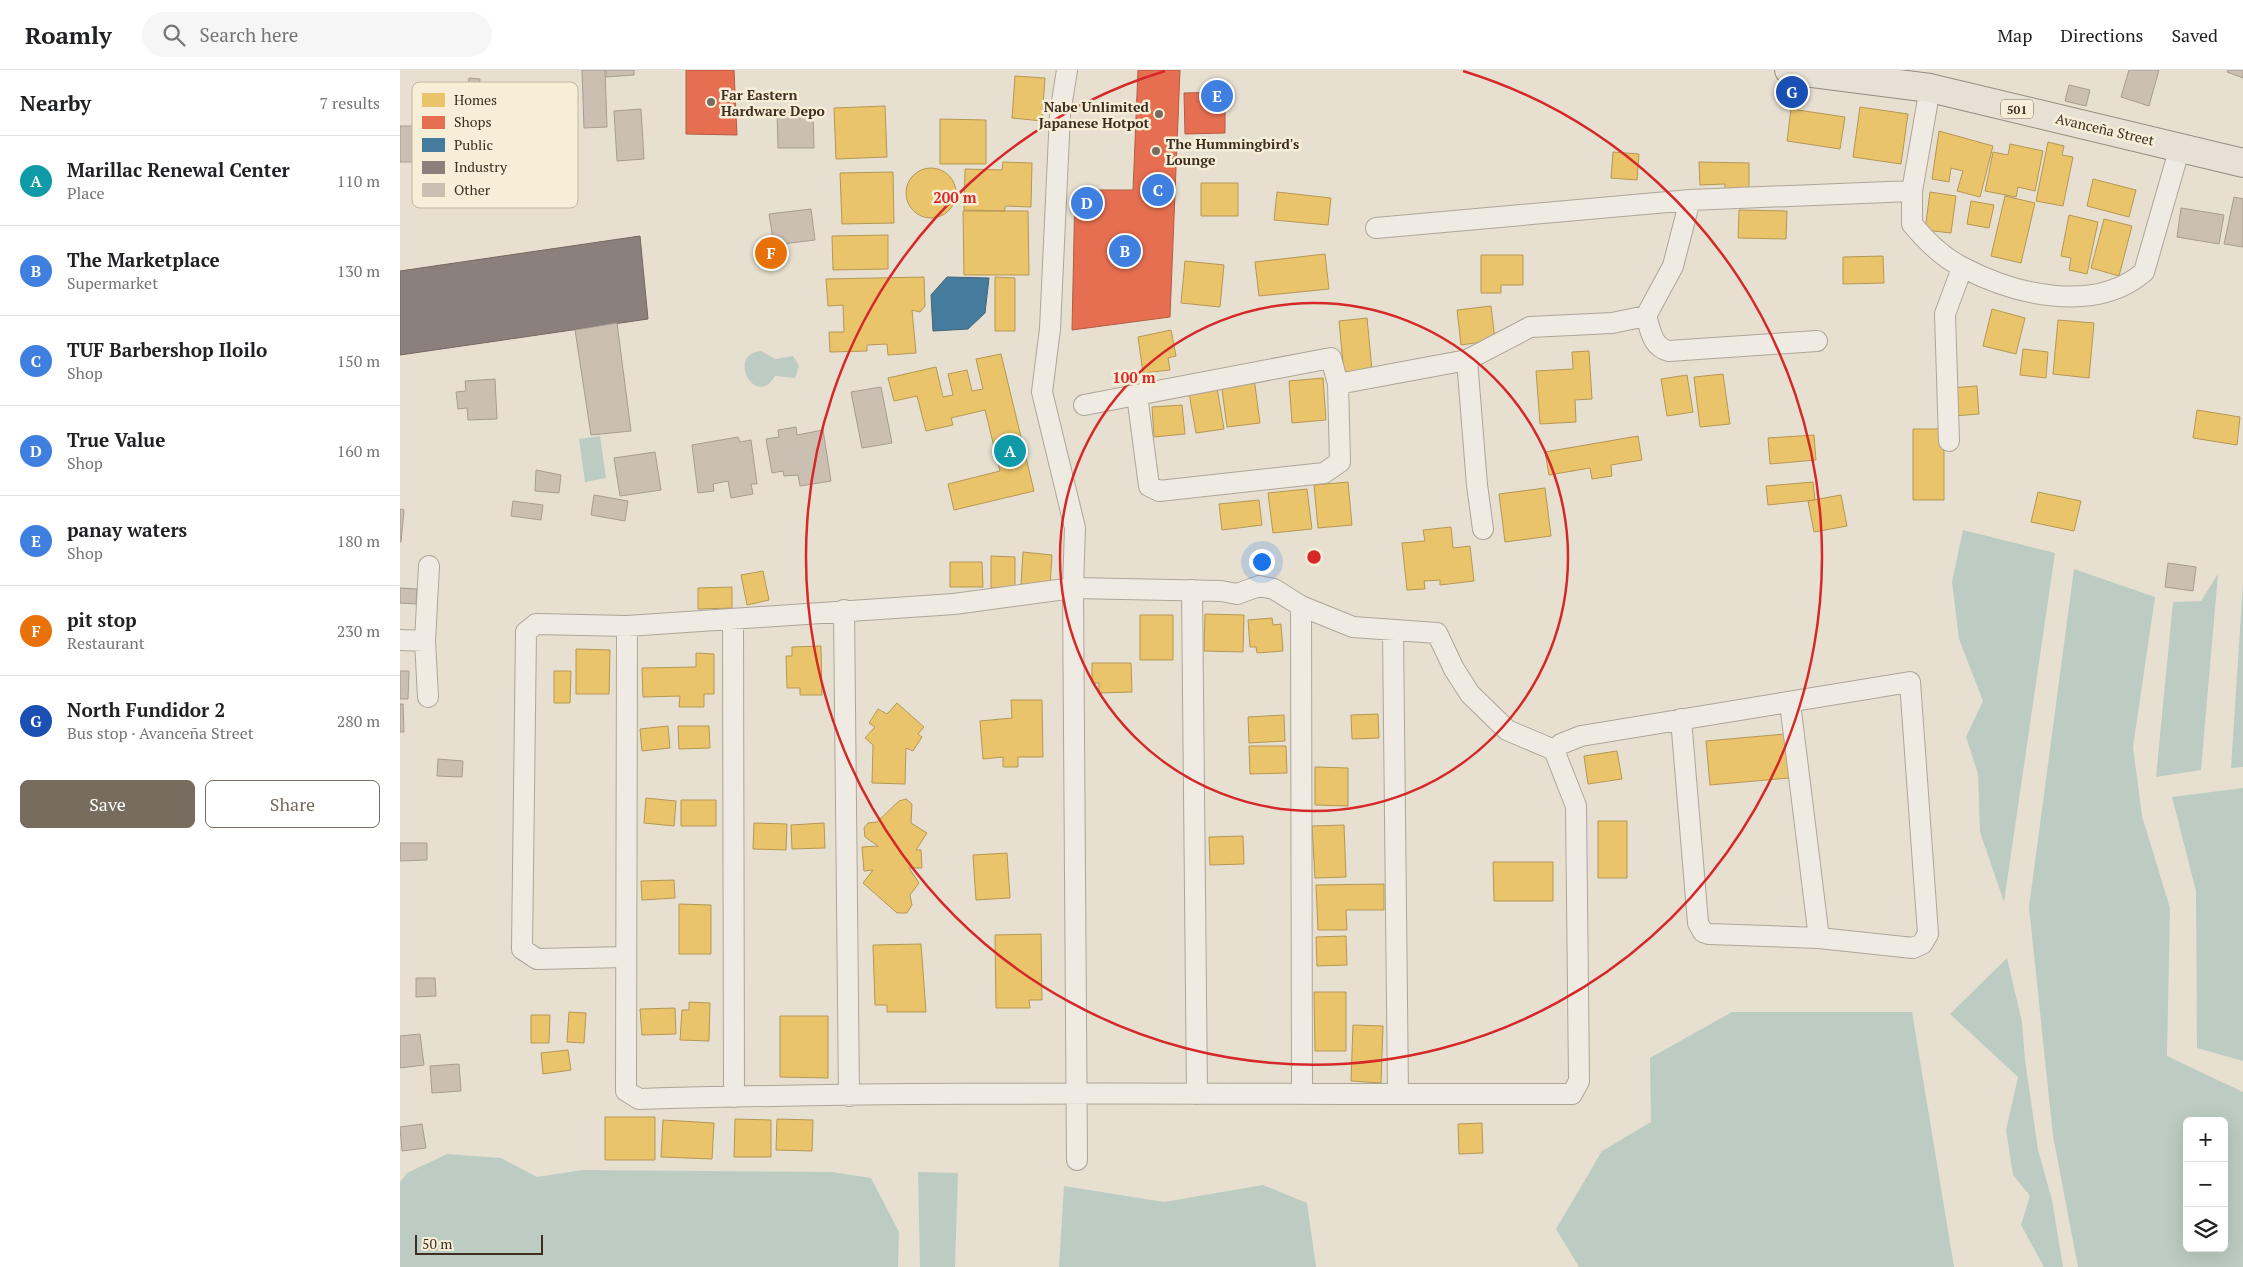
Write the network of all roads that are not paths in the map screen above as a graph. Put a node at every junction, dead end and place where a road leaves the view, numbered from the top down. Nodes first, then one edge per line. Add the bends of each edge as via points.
1 (1053, 70) edge
2 (1067, 70) edge
3 (1789, 70) edge
4 (1930, 88) junction
5 (1060, 114) junction
6 (2180, 147) junction
7 (2243, 163) edge
8 (1912, 191) junction
9 (1690, 200) junction
10 (1376, 228) dead end
11 (1962, 268) junction
12 (1646, 316) junction
13 (1817, 341) dead end
14 (1467, 360) junction
15 (1338, 384) junction
16 (1137, 395) junction
17 (1084, 405) dead end
18 (1948, 441) dead end
19 (1483, 529) dead end
20 (429, 566) dead end
21 (1073, 588) junction
22 (1192, 590) junction
23 (1301, 606) junction
24 (844, 610) junction
25 (733, 619) junction
26 (627, 626) junction
27 (1393, 631) junction
28 (400, 640) edge
29 (425, 641) junction
30 (428, 697) dead end
31 (1790, 703) junction
32 (1681, 719) junction
33 (1554, 750) junction
34 (1819, 938) junction
35 (626, 957) junction
36 (1197, 1094) junction
37 (1302, 1094) junction
38 (1398, 1094) junction
39 (1077, 1095) junction
40 (849, 1096) junction
41 (734, 1097) junction
42 (1077, 1160) dead end

1 - 5 street
2 - 5 street
3 - 4 main road, Avanceña Street / 501
4 - 6 main road, Avanceña Street / 501
4 - 8 street
5 - 21 street via 1050,329 1042,392 1074,528
6 - 7 main road, Avanceña Street / 501
6 - 11 street via 2144,272 2124,286 2087,296 2052,295 2008,287
8 - 9 street
8 - 11 street via 1912,224
9 - 10 street
9 - 12 street via 1673,266
11 - 18 street via 1945,314
12 - 13 street via 1654,342 1669,351
12 - 14 street via 1612,323 1530,327
14 - 15 street
14 - 19 street
15 - 16 street via 1331,358
15 - 16 street via 1340,462 1331,470 1159,491 1149,486
16 - 17 street
20 - 29 street
21 - 22 street
21 - 24 street via 954,604
21 - 39 street
22 - 23 street via 1237,594 1259,586 1274,590
22 - 36 street
23 - 27 street via 1353,627
23 - 37 street
24 - 25 street
24 - 40 street
25 - 26 street
25 - 41 street
26 - 35 street
26 - 35 street via 536,624 526,632 522,949 537,959
27 - 33 street via 1437,633 1470,694 1507,730
27 - 38 street
28 - 29 street
29 - 30 street
31 - 32 street
31 - 34 street
31 - 34 street via 1910,682 1928,934 1922,944 1913,948
32 - 33 street via 1581,736
32 - 34 street via 1700,928 1709,934
33 - 38 street via 1576,806 1577,1089 1572,1094
35 - 41 street via 626,1091 639,1100
36 - 37 street
36 - 39 street
37 - 38 street
39 - 40 street
39 - 42 street
40 - 41 street

